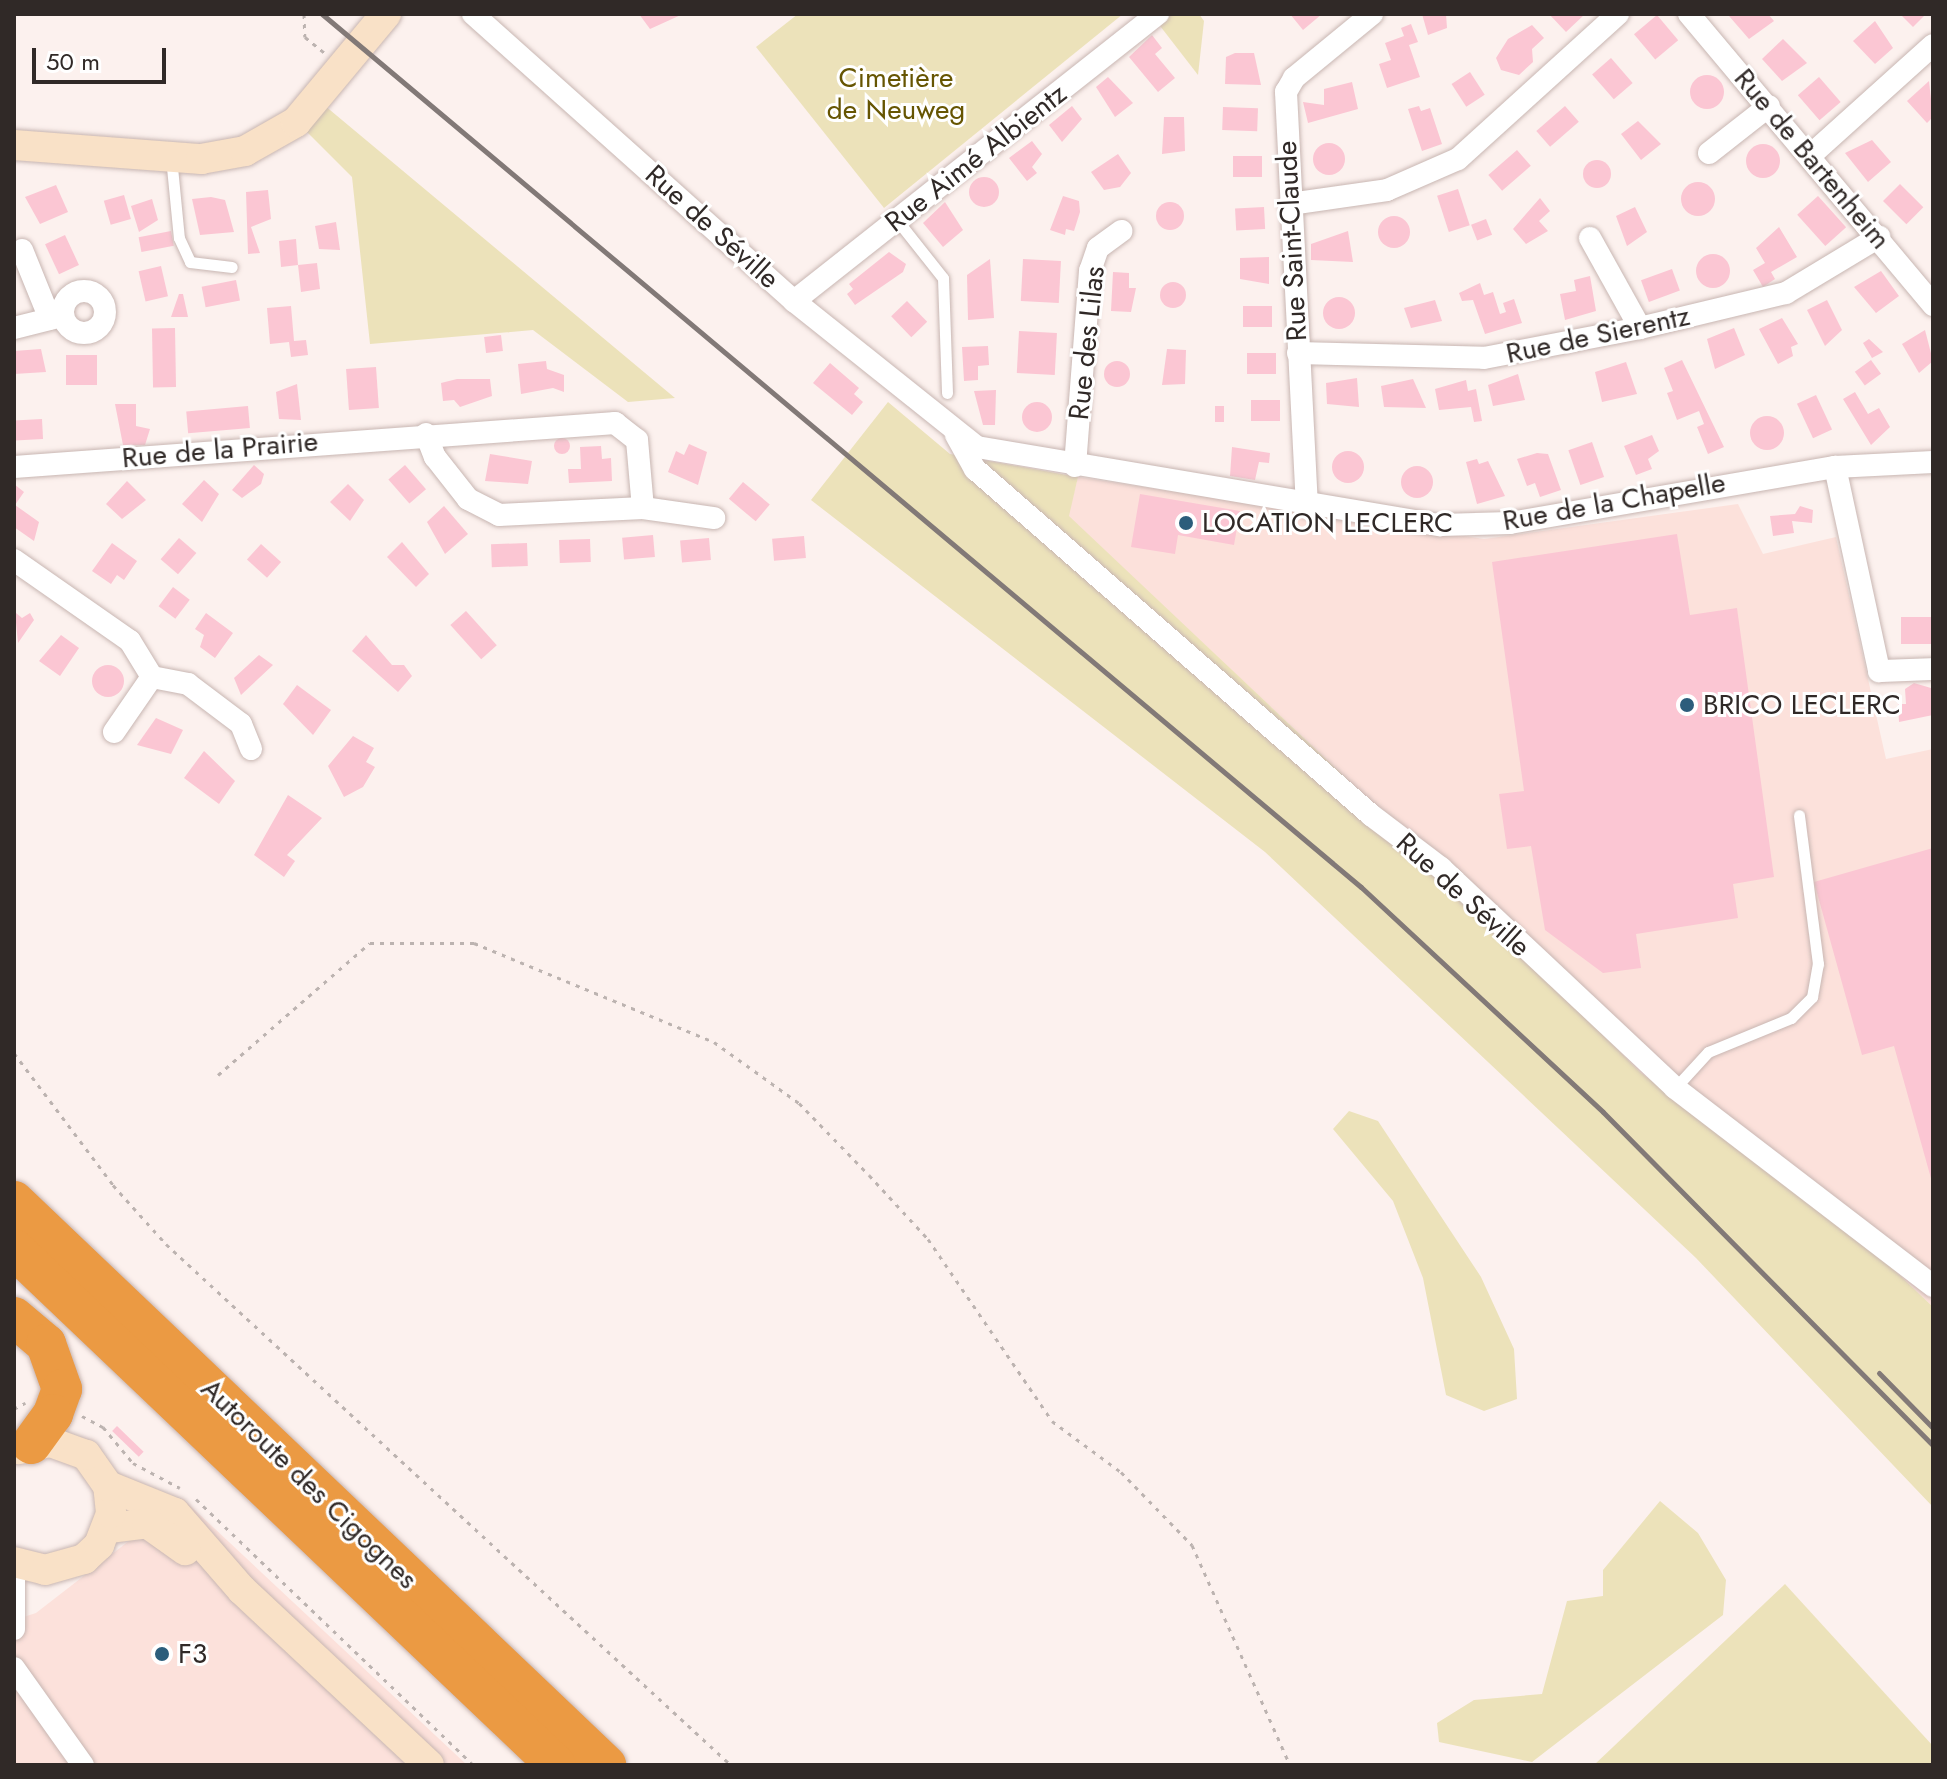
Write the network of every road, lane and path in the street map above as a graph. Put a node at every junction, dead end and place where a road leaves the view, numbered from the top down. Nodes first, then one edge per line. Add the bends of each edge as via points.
1 (304, 14) edge
2 (386, 14) edge
3 (473, 14) edge
4 (1158, 14) edge
5 (1618, 14) edge
6 (1689, 14) edge
7 (1370, 15) edge
8 (1933, 45) edge
9 (330, 57) dead end
10 (1769, 106) junction
11 (14, 145) edge
12 (1709, 153) dead end
13 (1812, 154) junction
14 (171, 157) junction
15 (1290, 204) junction
16 (897, 220) junction
17 (1121, 231) dead end
18 (1879, 237) junction
19 (1590, 238) dead end
20 (22, 250) dead end
21 (232, 267) dead end
22 (794, 301) junction
23 (1933, 305) edge
24 (14, 328) edge
25 (1640, 328) junction
26 (1298, 353) junction
27 (947, 393) dead end
28 (426, 434) junction
29 (962, 439) junction
30 (1933, 462) edge
31 (1075, 466) junction
32 (14, 467) edge
33 (1835, 467) junction
34 (1307, 507) junction
35 (643, 508) junction
36 (714, 518) dead end
37 (14, 560) edge
38 (1933, 669) edge
39 (152, 677) junction
40 (114, 732) dead end
41 (251, 749) dead end
42 (1799, 815) dead end
43 (14, 1053) edge
44 (218, 1075) dead end
45 (1675, 1088) junction
46 (14, 1201) edge
47 (14, 1249) edge
48 (1933, 1286) edge
49 (14, 1317) edge
50 (22, 1448) edge
51 (108, 1486) junction
52 (109, 1528) junction
53 (14, 1562) edge
54 (14, 1578) edge
55 (242, 1590) junction
56 (14, 1629) edge
57 (18, 1674) edge
58 (340, 1683) junction
59 (83, 1765) edge
60 (404, 1765) edge
61 (429, 1765) edge
62 (556, 1765) edge
63 (606, 1765) edge
64 (731, 1765) edge
65 (1290, 1765) edge

1 - 9 path via 305,37
2 - 14 street via 327,89 279,135 220,157
3 - 22 street, Rue de Séville
4 - 16 street, Rue Aimé Albientz
5 - 15 street via 1458,159 1387,190
6 - 10 street, Rue de Bartenheim
7 - 15 street, Rue Saint-Claude via 1294,78 1286,92
8 - 13 street
10 - 12 street
10 - 13 street, Rue de Bartenheim
11 - 14 street
13 - 18 street, Rue de Bartenheim
14 - 21 lane via 179,238 190,262
15 - 26 street, Rue Saint-Claude
16 - 22 street, Rue Aimé Albientz
16 - 27 lane via 943,278
17 - 31 street, Rue des Lilas via 1098,248 1090,271
18 - 23 street, Rue de Bartenheim
18 - 25 street, Rue de Sierentz via 1786,293
19 - 25 street
20 - 24 street via 57,318
22 - 29 street, Rue de Séville
25 - 26 street, Rue de Sierentz via 1484,358
26 - 34 street, Rue Saint-Claude
28 - 32 street, Rue de la Prairie
28 - 35 street via 435,457 486,511 521,515
28 - 35 street, Rue de la Prairie via 626,426 637,440
29 - 31 street, Rue de la Chapelle
29 - 45 street, Rue de Séville via 1002,493 1371,815 1441,868
30 - 33 street, Rue de la Chapelle
31 - 34 street, Rue de la Chapelle
33 - 34 street, Rue de la Chapelle via 1510,523 1440,525
33 - 38 street via 1879,671
35 - 36 street
37 - 39 street via 130,641
39 - 40 street
39 - 41 street via 188,684 241,724
42 - 45 lane via 1818,964 1812,997 1791,1018 1708,1052
43 - 64 path via 113,1185 166,1244
44 - 65 path via 370,943 474,943 714,1042 799,1103 869,1175 928,1239 1052,1421 1121,1472 1192,1545
45 - 48 street, Rue de Séville
46 - 63 highway, Autoroute des Cigognes
47 - 62 highway, Autoroute des Cigognes
49 - 50 highway via 46,1344 62,1389 53,1414
50 - 51 street via 77,1450
51 - 52 street
51 - 55 street via 175,1513
52 - 53 street via 99,1545 67,1568 45,1570
52 - 55 street via 158,1526
54 - 56 street
55 - 58 street
57 - 59 street
58 - 60 street
58 - 61 street

